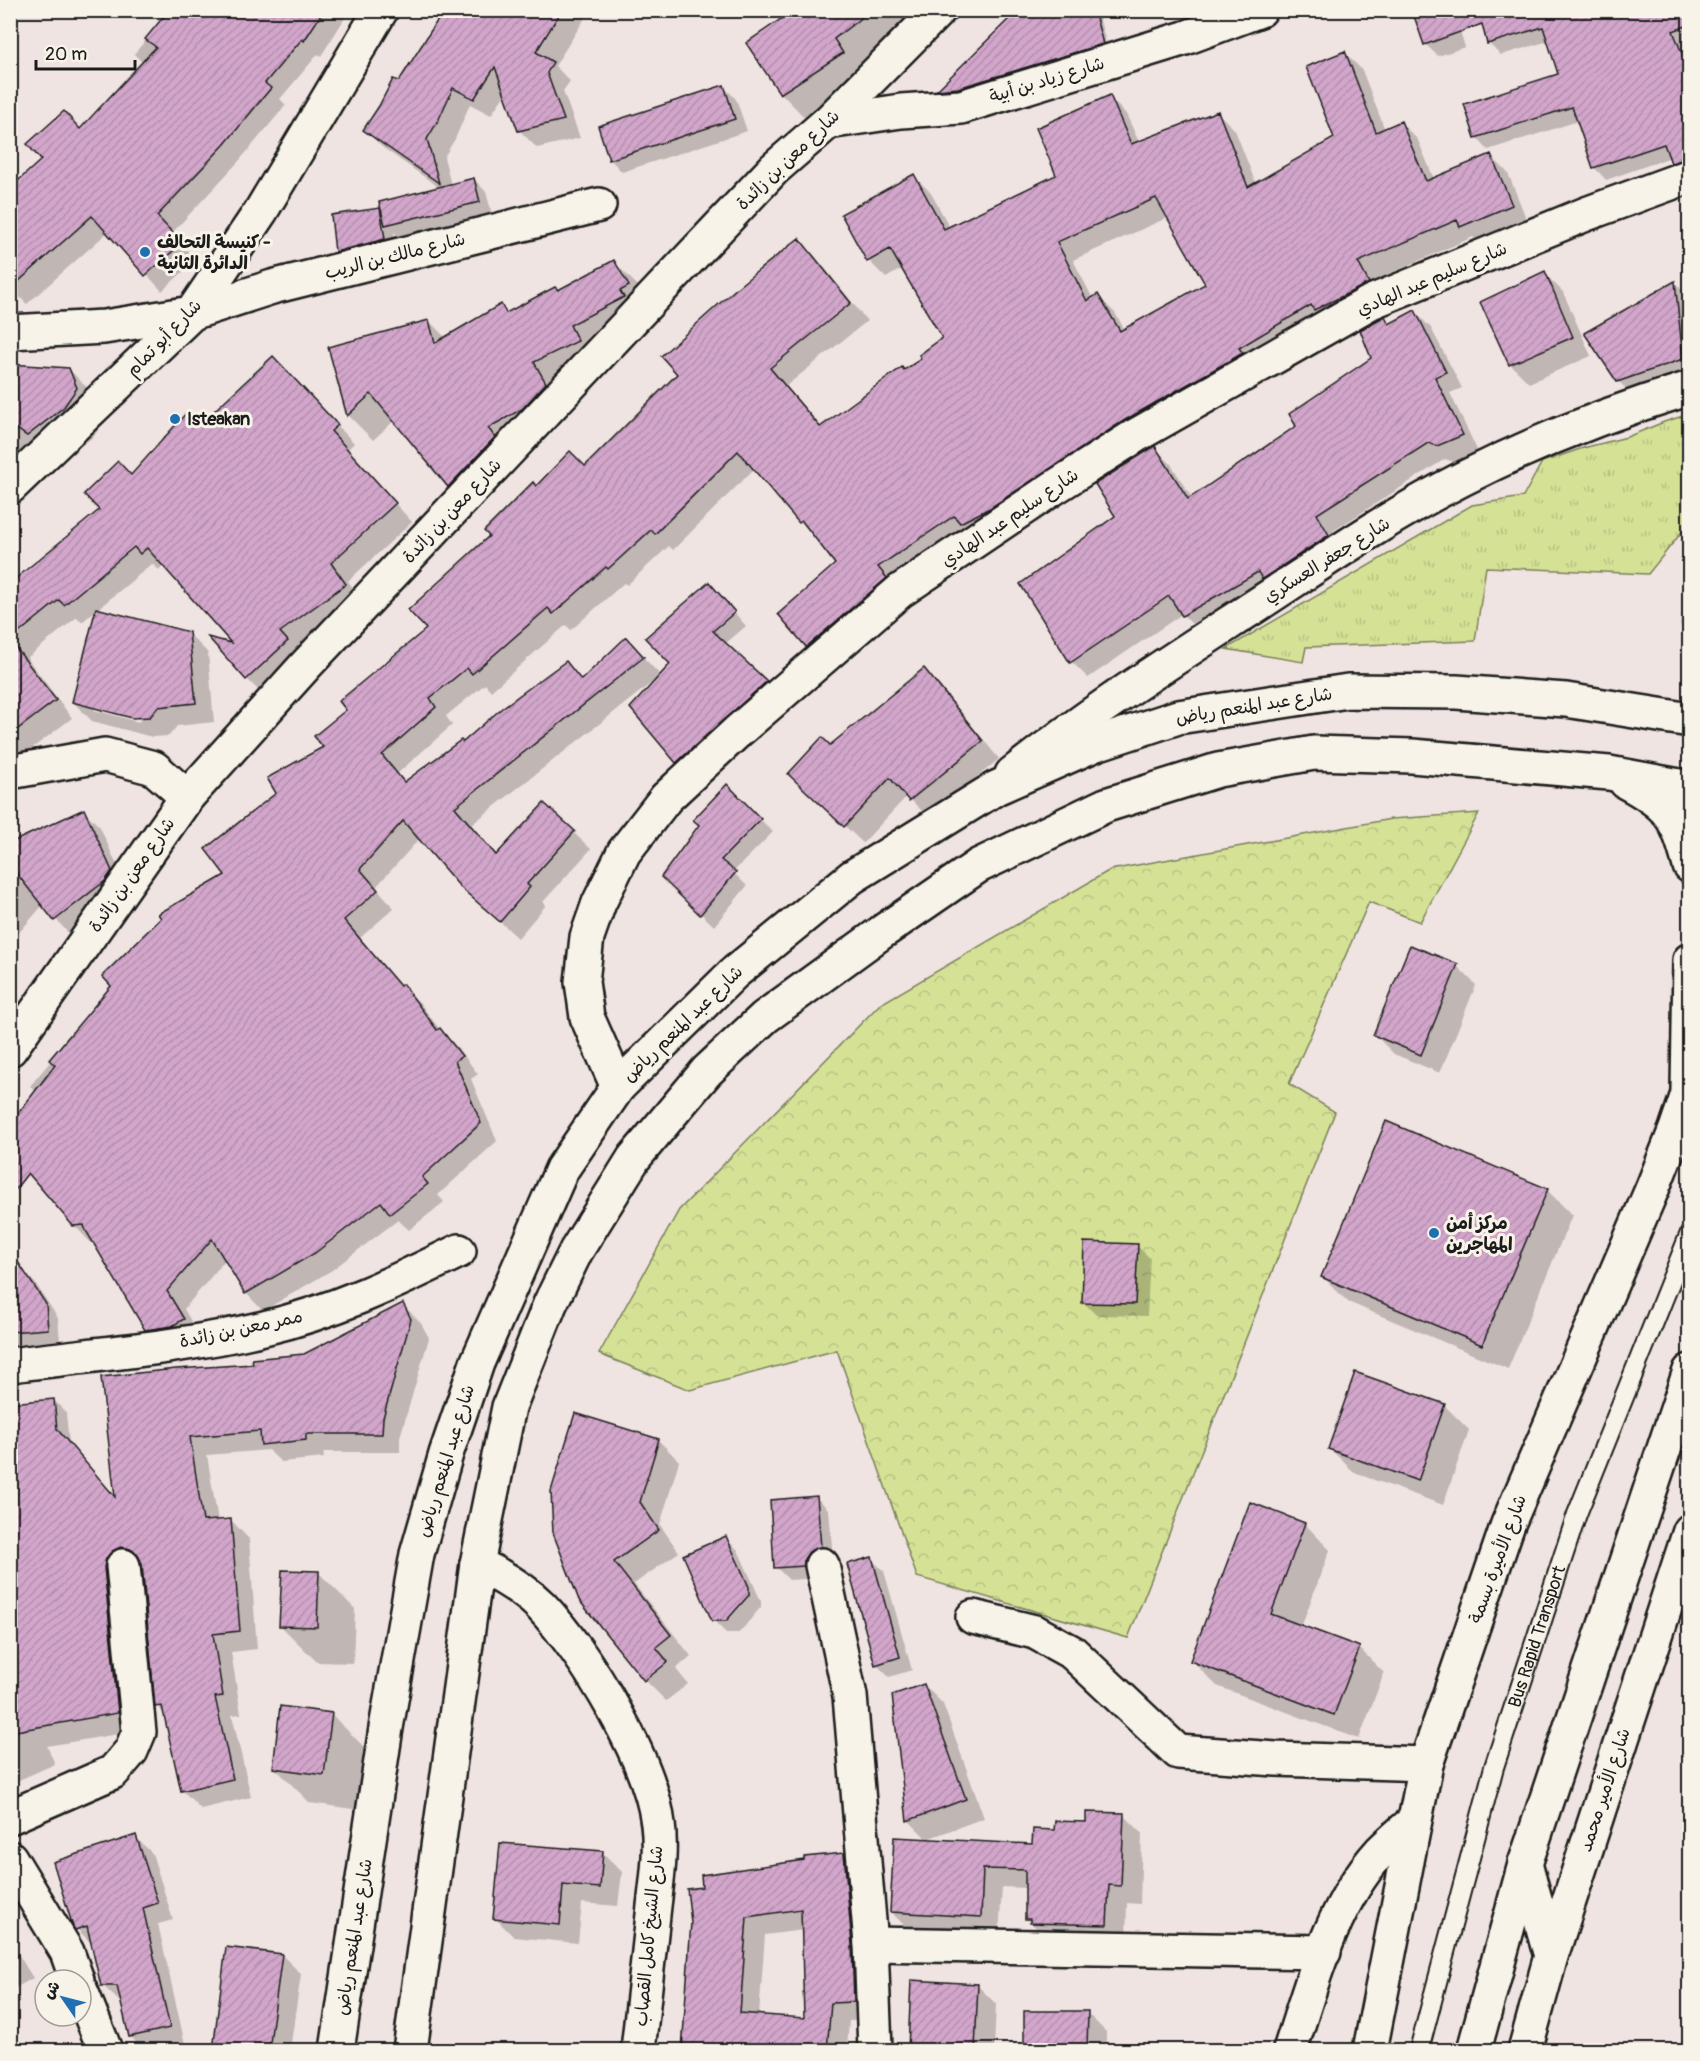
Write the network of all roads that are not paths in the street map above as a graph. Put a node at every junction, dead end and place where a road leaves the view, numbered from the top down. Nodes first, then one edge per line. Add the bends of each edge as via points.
1 (381, 10) edge
2 (939, 10) edge
3 (1260, 10) edge
4 (828, 122) junction
5 (1689, 176) edge
6 (600, 205) dead end
7 (192, 313) junction
8 (10, 332) edge
9 (1689, 388) edge
10 (10, 487) edge
11 (1689, 720) edge
12 (10, 772) edge
13 (1609, 773) junction
14 (996, 788) junction
15 (1689, 788) edge
16 (187, 797) junction
17 (1689, 866) edge
18 (1689, 960) edge
19 (10, 1049) edge
20 (618, 1087) junction
21 (1689, 1089) edge
22 (1689, 1233) edge
23 (459, 1251) dead end
24 (10, 1365) edge
25 (1689, 1371) edge
26 (1689, 1531) edge
27 (477, 1563) junction
28 (822, 1565) dead end
29 (123, 1566) dead end
30 (973, 1617) dead end
31 (1426, 1764) junction
32 (10, 1817) edge
33 (1414, 1821) junction
34 (10, 1858) edge
35 (1525, 1864) junction
36 (871, 1944) junction
37 (1324, 1952) junction
38 (1551, 1956) junction
39 (73, 1968) edge
40 (93, 2020) edge
41 (105, 2050) edge
42 (337, 2050) edge
43 (410, 2050) edge
44 (638, 2050) edge
45 (875, 2050) edge
46 (1290, 2050) edge
47 (1370, 2050) edge
48 (1419, 2050) edge
49 (1474, 2050) edge
50 (1525, 2050) edge

1 - 7 street, شارع أبو تمام via 261,211
2 - 4 street, شارع معن بن زائدة
3 - 4 street, شارع زياد بن أبية via 1185,38 961,107
4 - 16 street, شارع معن بن زائدة via 774,169 306,665
5 - 20 street, شارع سليم عبد الهادي via 1371,302 1135,436 900,591 674,791 624,852 587,937 582,982 587,1017
6 - 7 street, شارع مالك بن الريب via 272,287
7 - 8 street, شارع مالك بن الريب via 104,327
7 - 10 street, شارع أبو تمام
9 - 14 street, شارع جعفر العسكري via 1599,418 1461,480 1352,543 1128,688
11 - 14 street, شارع عبد المنعم رياض via 1566,700 1456,692 1348,691 1178,717 1096,744
12 - 16 street via 105,755 154,768
13 - 15 street
13 - 17 street via 1649,794 1668,811 1681,831
13 - 27 street via 1412,756 1314,753 1218,770 1106,805 978,866 882,932 765,1017 707,1071 634,1158 576,1251 509,1407
14 - 20 street, شارع عبد المنعم رياض via 852,877 734,973
16 - 19 street, شارع معن بن زائدة
18 - 21 street, شارع الأميرة بسمة
20 - 42 street, شارع عبد المنعم رياض via 562,1169 477,1363 446,1454 417,1554
21 - 31 street, شارع الأميرة بسمة via 1653,1187 1508,1524
22 - 48 lane, Bus Rapid Transport via 1577,1514 1494,1767
23 - 24 street, ممر معن بن زائدة via 336,1307 265,1328 206,1340
25 - 35 street
26 - 38 street, شارع الأمير محمد
27 - 43 street
27 - 44 street, شارع الشيخ كامل القصاب via 508,1579 541,1606 576,1649 607,1697 649,1788 658,1824 657,1875
28 - 36 street via 850,1696
29 - 32 street via 139,1732 131,1751 113,1772
30 - 31 street via 1035,1632 1073,1653 1178,1752
31 - 33 street, شارع الأميرة بسمة
33 - 37 street via 1364,1874 1338,1915
33 - 47 street, شارع الأميرة بسمة
34 - 39 street
35 - 38 street
35 - 49 street
36 - 37 street
36 - 45 street
37 - 46 street
38 - 50 street, شارع الأمير محمد
40 - 41 street

